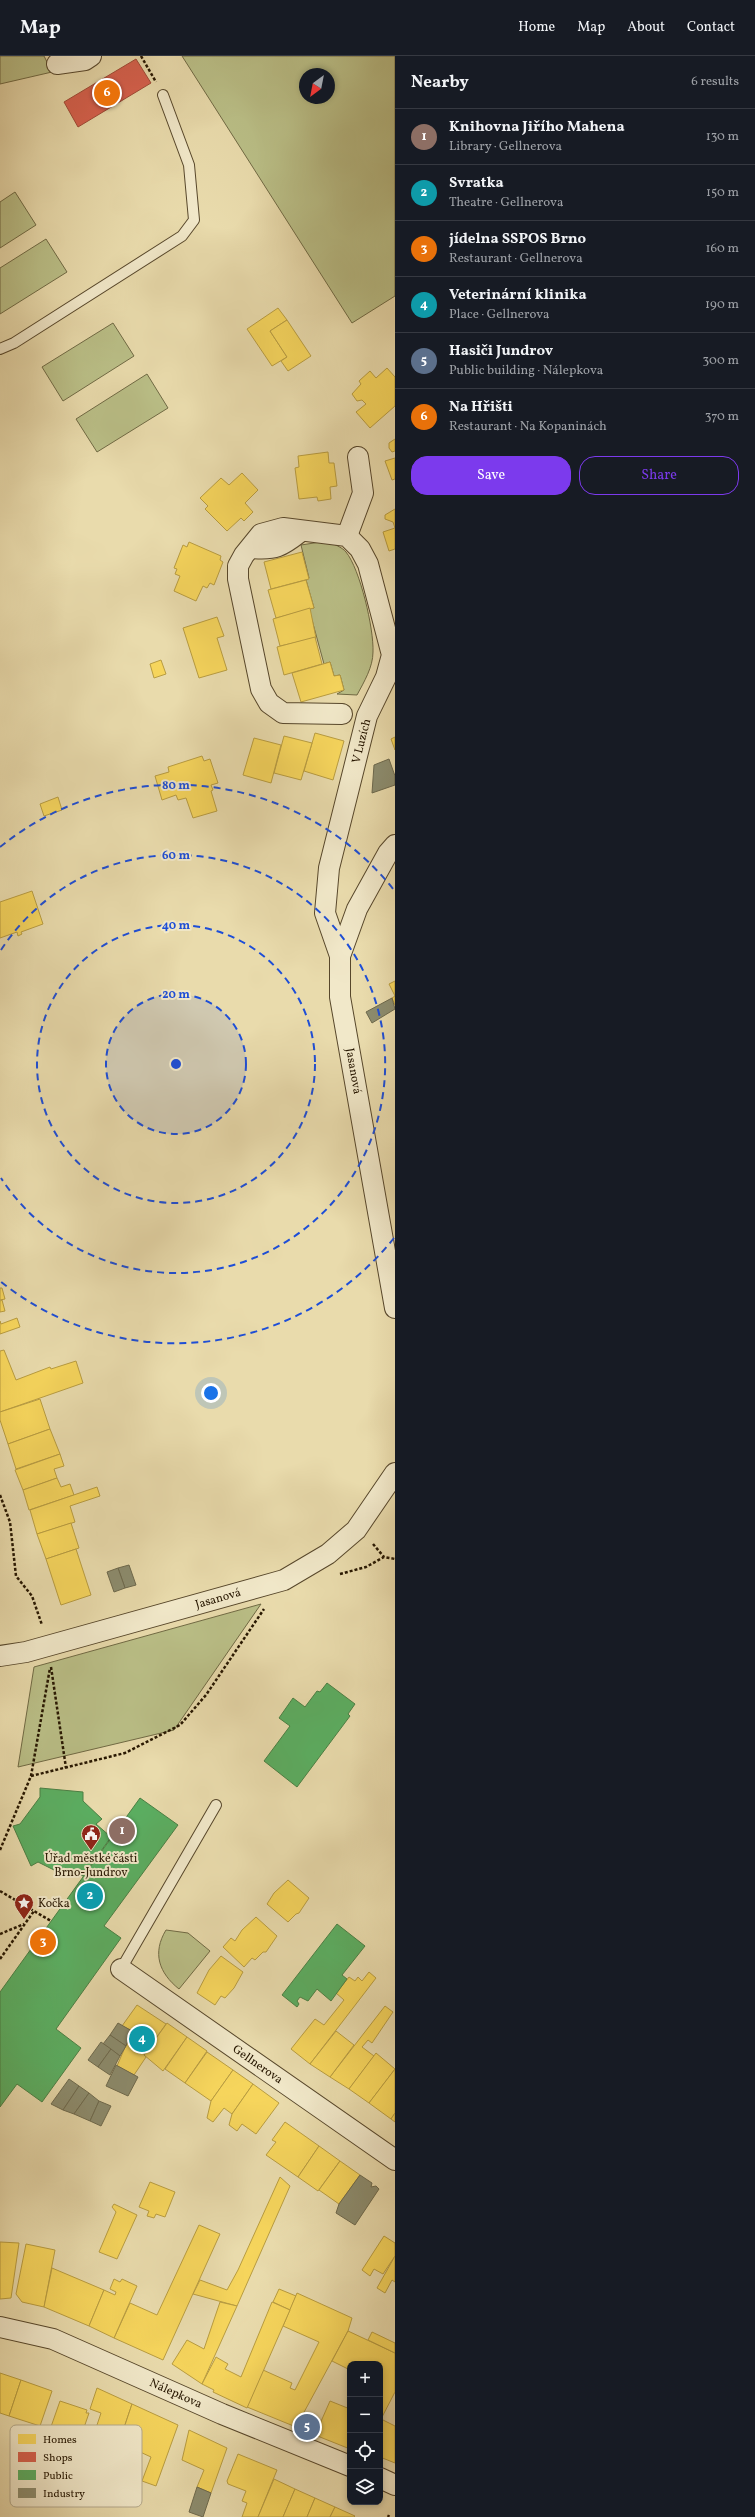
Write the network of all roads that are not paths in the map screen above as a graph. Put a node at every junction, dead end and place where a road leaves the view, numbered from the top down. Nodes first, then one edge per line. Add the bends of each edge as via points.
1 (91, 56) edge
2 (57, 64) dead end
3 (163, 94) road end
4 (0, 349) edge
5 (358, 457) dead end
6 (348, 536) junction
7 (342, 714) dead end
8 (395, 845) edge
9 (340, 956) junction
10 (395, 1308) edge
11 (395, 1473) edge
12 (0, 1656) edge
13 (216, 1805) dead end
14 (121, 1969) joint
15 (395, 2160) edge
16 (0, 2327) edge
17 (347, 2465) edge
18 (383, 2479) edge
19 (395, 2485) edge

1 - 2 street via 85,60
3 - 4 lane via 189,165 194,220 182,236 14,343
5 - 6 street via 363,494
6 - 7 street via 325,531 300,532 283,528 261,534 238,566 238,579 261,688 269,703 283,713
6 - 9 street, V Luzích via 360,549 368,564 392,655 386,677 367,716 329,868 325,913
8 - 9 street, Jasanová via 357,909
9 - 10 street, Jasanová via 340,997
11 - 12 street, Jasanová via 356,1530 328,1554 284,1580 26,1652
13 - 14 lane
14 - 15 street, Gellnerova
16 - 17 street, Nálepkova via 53,2339 222,2414
18 - 19 street

